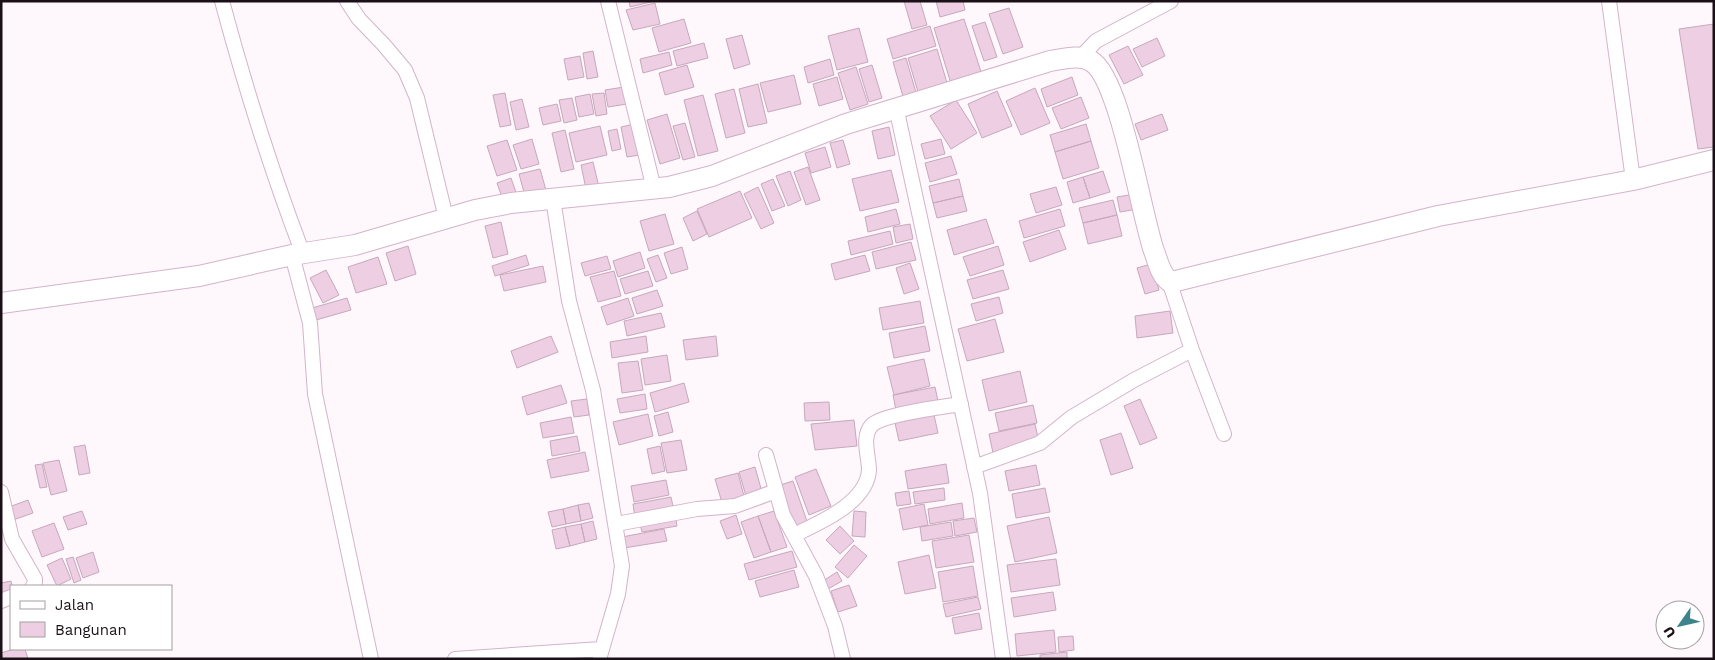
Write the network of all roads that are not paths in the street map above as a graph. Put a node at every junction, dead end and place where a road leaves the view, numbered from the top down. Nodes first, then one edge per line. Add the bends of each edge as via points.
1 (222, 1) edge
2 (347, 1) edge
3 (608, 1) edge
4 (1171, 1) edge
5 (1610, 1) edge
6 (1081, 57) junction
7 (896, 107) junction
8 (1714, 160) edge
9 (1633, 180) junction
10 (654, 189) junction
11 (553, 199) junction
12 (446, 218) junction
13 (298, 254) junction
14 (1169, 281) junction
15 (1, 303) edge
16 (1192, 350) junction
17 (961, 404) junction
18 (1224, 434) dead end
19 (766, 455) dead end
20 (974, 467) junction
21 (776, 491) junction
22 (1, 492) edge
23 (616, 524) junction
24 (794, 535) junction
25 (34, 585) edge
26 (601, 654) edge
27 (371, 659) edge
28 (455, 659) edge
29 (843, 659) edge
30 (1003, 659) edge

1 - 13 street via 245,88
2 - 12 street via 405,70 412,84
3 - 10 street
4 - 6 street via 1096,41
5 - 9 street
6 - 7 street via 1050,61
6 - 14 street via 1098,66 1110,85 1150,240 1162,273
7 - 10 street via 712,176
7 - 17 street
8 - 9 street
9 - 14 street via 1438,216
10 - 11 street
11 - 12 street via 511,203
11 - 23 street via 569,301 593,390
12 - 13 street via 355,245
13 - 15 street via 199,276
13 - 27 street via 310,323 315,394
14 - 16 street
16 - 18 street
16 - 20 street via 1072,417 1040,443
17 - 20 street
17 - 24 street via 895,416 872,425 868,431 869,472 864,486 842,510
19 - 21 street
20 - 30 street
21 - 23 street via 735,506 697,509
21 - 24 street via 783,515
22 - 25 street via 12,539 35,579
23 - 26 street via 622,566 618,594
24 - 29 street via 816,576 835,626
26 - 28 street

